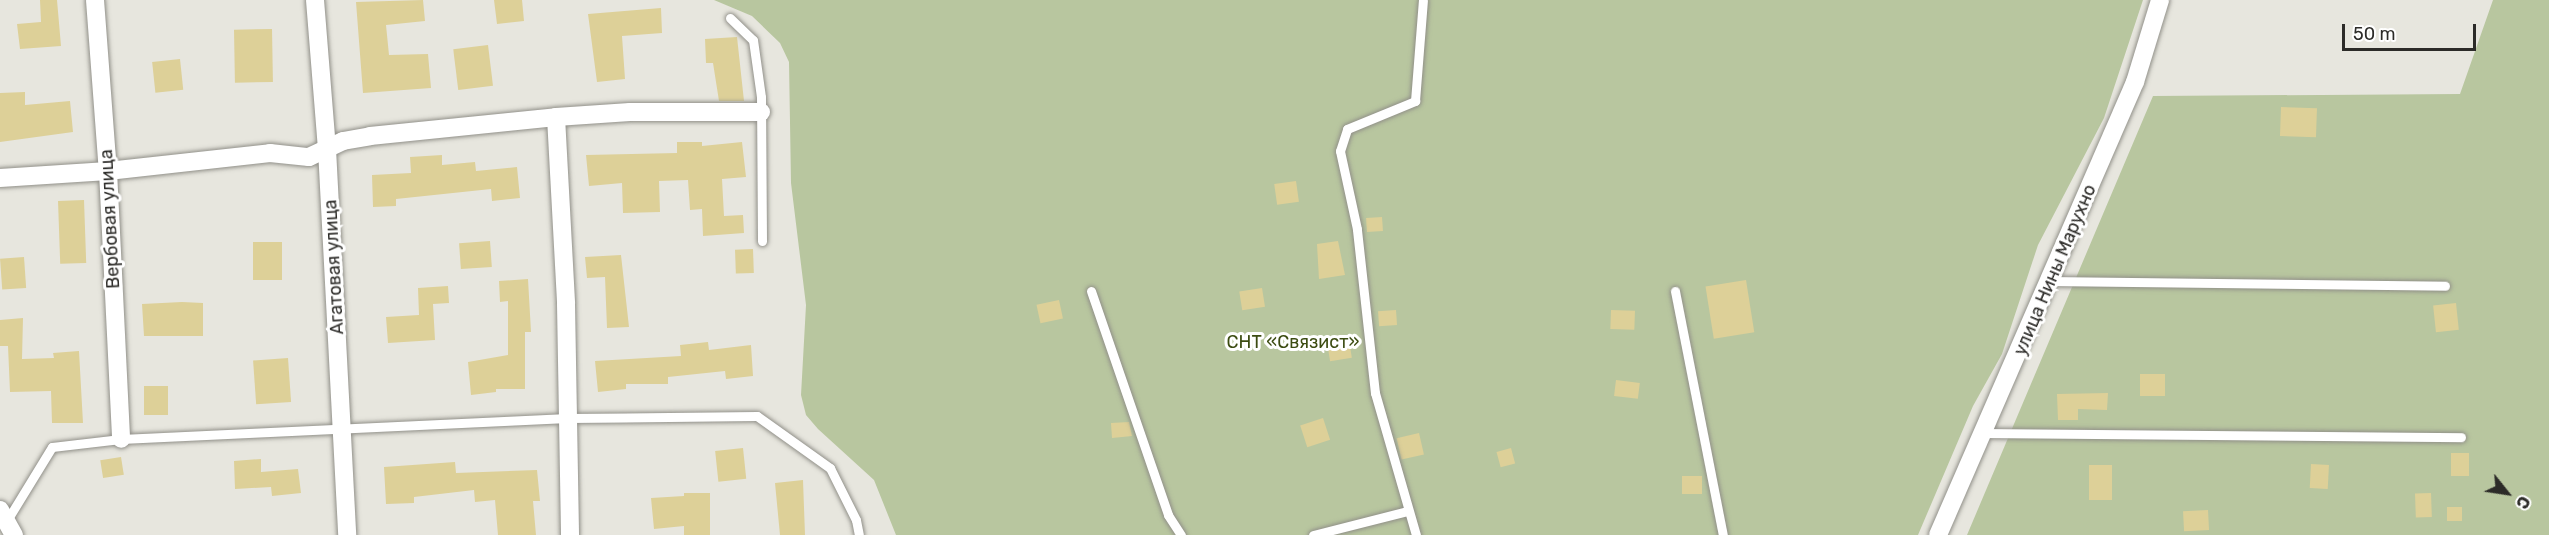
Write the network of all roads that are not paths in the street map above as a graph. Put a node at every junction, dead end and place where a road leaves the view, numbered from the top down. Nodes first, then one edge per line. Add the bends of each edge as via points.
1 (95, 0) edge
2 (315, 0) edge
3 (1423, 0) edge
4 (2160, 0) edge
5 (730, 18) dead end
6 (761, 112) junction
7 (556, 117) junction
8 (327, 148) junction
9 (108, 171) junction
10 (0, 178) edge
11 (762, 241) dead end
12 (2052, 281) junction
13 (2445, 286) dead end
14 (1091, 291) dead end
15 (1675, 291) dead end
16 (568, 418) junction
17 (343, 430) junction
18 (1985, 433) junction
19 (2461, 437) dead end
20 (121, 439) junction
21 (1408, 511) junction
22 (7, 522) edge
23 (347, 535) edge
24 (570, 535) edge
25 (859, 535) edge
26 (1181, 535) edge
27 (1313, 535) edge
28 (1416, 535) edge
29 (1723, 535) edge
30 (1938, 535) edge

1 - 9 street, Вербовая улица
2 - 8 street, Агатовая улица
3 - 21 lane via 1415,101 1347,129 1340,151 1357,229 1375,393
4 - 12 street, улица Нины Марухно via 2135,82
5 - 6 lane via 753,40
6 - 7 street via 630,112
6 - 11 lane
7 - 8 street via 370,136
7 - 16 street
8 - 9 street via 309,157 270,153
8 - 17 street, Агатовая улица
9 - 10 street
9 - 20 street, Вербовая улица
12 - 13 lane
12 - 18 street, улица Нины Марухно
14 - 26 lane via 1168,515
15 - 29 lane
16 - 17 lane
16 - 24 street
16 - 25 lane via 757,416 830,468 856,520
17 - 20 lane
17 - 23 street, Агатовая улица
18 - 19 lane
18 - 30 street, улица Нины Марухно
20 - 22 lane via 52,447
21 - 27 lane
21 - 28 lane

